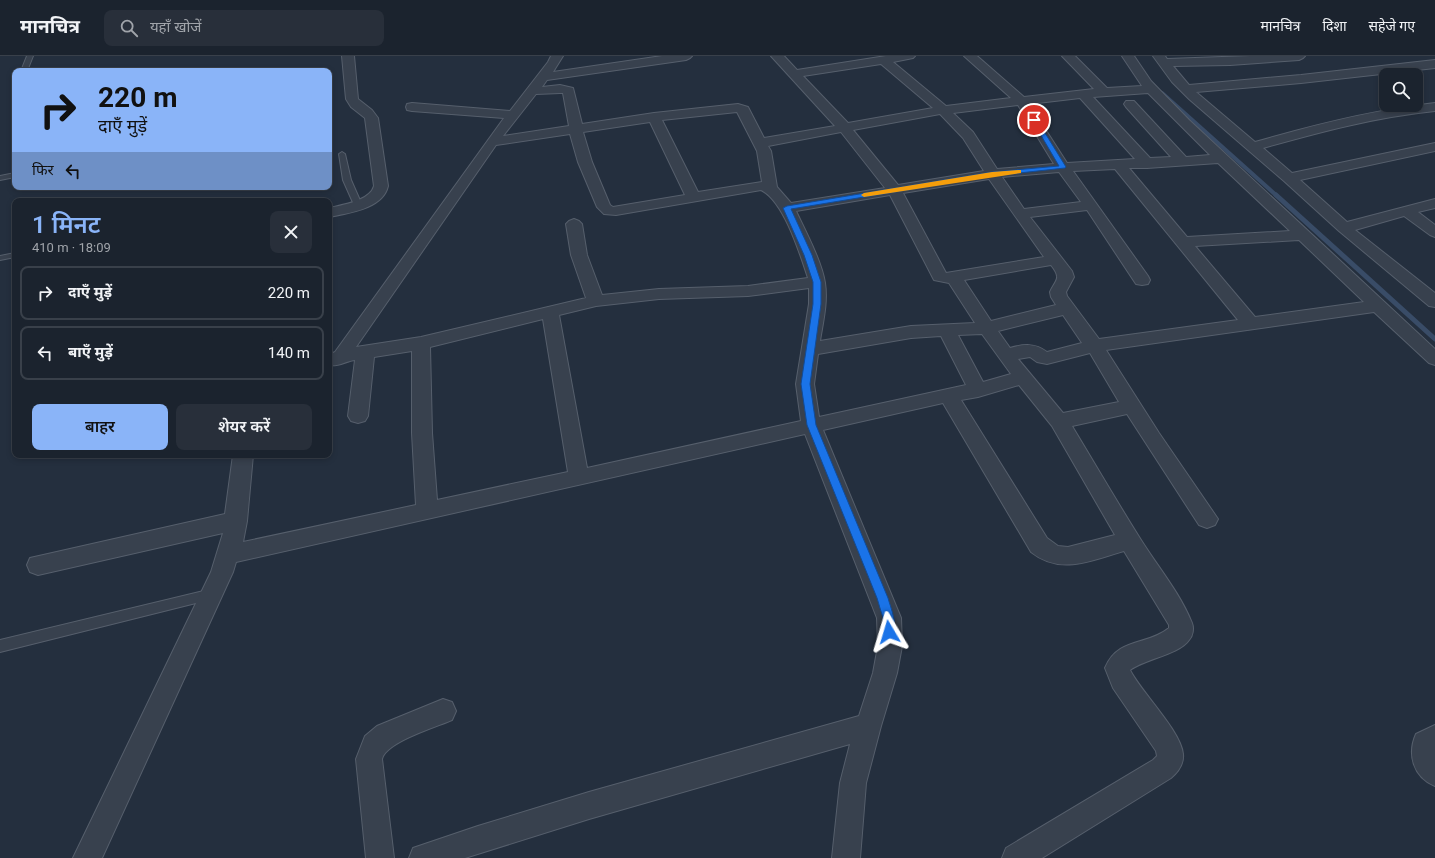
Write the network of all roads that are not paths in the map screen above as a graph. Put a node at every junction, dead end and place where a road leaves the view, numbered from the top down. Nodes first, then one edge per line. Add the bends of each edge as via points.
1 (30, 56) edge
2 (348, 56) edge
3 (556, 56) edge
4 (681, 56) edge
5 (776, 56) edge
6 (909, 56) edge
7 (970, 56) edge
8 (1068, 56) edge
9 (1128, 56) edge
10 (1299, 56) edge
11 (1161, 59) edge
12 (884, 60) junction
13 (1435, 64) edge
14 (25, 68) edge
15 (793, 74) junction
16 (542, 77) junction
17 (1151, 89) junction
18 (1186, 89) junction
19 (531, 91) junction
20 (1104, 92) junction
21 (1083, 94) junction
22 (1021, 101) junction
23 (1130, 104) dead end
24 (412, 107) dead end
25 (1435, 107) edge
26 (1423, 108) edge
27 (1423, 109) edge
28 (943, 110) junction
29 (1392, 112) edge
30 (513, 116) junction
31 (1435, 116) edge
32 (654, 117) junction
33 (844, 127) junction
34 (576, 130) junction
35 (492, 142) junction
36 (761, 143) junction
37 (1253, 147) junction
38 (1435, 147) edge
39 (342, 154) dead end
40 (1221, 159) junction
41 (1183, 162) junction
42 (1147, 164) junction
43 (1119, 165) junction
44 (1063, 167) junction
45 (992, 174) junction
46 (12, 176) edge
47 (0, 178) edge
48 (1289, 178) junction
49 (770, 188) junction
50 (894, 190) junction
51 (693, 197) junction
52 (1435, 203) edge
53 (358, 205) junction
54 (1091, 205) junction
55 (787, 208) junction
56 (332, 211) edge
57 (1406, 211) junction
58 (1020, 214) junction
59 (574, 224) dead end
60 (1344, 228) junction
61 (1435, 232) edge
62 (1303, 234) junction
63 (1184, 242) junction
64 (12, 256) edge
65 (0, 258) edge
66 (1054, 260) junction
67 (953, 277) junction
68 (1142, 280) dead end
69 (817, 282) junction
70 (596, 301) junction
71 (1435, 302) edge
72 (1376, 306) junction
73 (1067, 308) junction
74 (550, 312) junction
75 (1252, 324) junction
76 (986, 328) junction
77 (947, 330) junction
78 (421, 343) junction
79 (1094, 346) junction
80 (810, 349) junction
81 (365, 353) junction
82 (1006, 356) junction
83 (335, 359) edge
84 (1435, 359) edge
85 (1023, 377) junction
86 (978, 390) junction
87 (948, 395) junction
88 (1132, 406) junction
89 (358, 416) dead end
90 (1059, 421) junction
91 (811, 425) junction
92 (243, 458) edge
93 (579, 478) junction
94 (428, 510) junction
95 (1207, 519) dead end
96 (236, 521) junction
97 (1130, 540) junction
98 (229, 554) junction
99 (38, 565) dead end
100 (212, 594) junction
101 (0, 646) edge
102 (443, 711) dead end
103 (868, 726) junction
104 (1435, 738) edge
105 (1435, 774) edge
106 (87, 858) edge
107 (380, 858) edge
108 (423, 858) edge
109 (846, 858) edge
110 (1016, 858) edge

1 - 14 lane
2 - 53 street via 352,98 355,105 370,116 382,186 373,198
3 - 16 street via 554,63
4 - 16 street
5 - 15 street
6 - 12 street
7 - 22 street
8 - 20 street
9 - 17 street via 1138,74
10 - 11 street via 1230,61
11 - 18 street
12 - 15 street
12 - 28 street
13 - 18 street
15 - 33 street
16 - 19 street
17 - 20 street
17 - 40 street
18 - 37 street
19 - 30 street
19 - 34 street via 569,91
20 - 21 street
21 - 22 street
21 - 42 street
22 - 28 street
22 - 44 street via 1042,130
23 - 41 street
24 - 30 street
25 - 26 street
27 - 31 street
28 - 33 street
28 - 45 street via 968,135
29 - 37 street via 1304,132
30 - 35 street
32 - 34 street
32 - 36 street via 738,108 743,110
32 - 51 street
33 - 36 street
33 - 50 street
34 - 35 street
34 - 51 street via 585,162 604,208 616,212
35 - 83 street
36 - 49 street
37 - 48 street
38 - 48 street
39 - 53 lane via 348,185
40 - 41 street
40 - 62 street
41 - 42 street
42 - 43 street
43 - 44 street
43 - 63 street
44 - 45 street
44 - 54 street
45 - 50 street
45 - 58 street
46 - 47 lane
48 - 60 street
49 - 51 street via 761,186
49 - 55 street
50 - 55 street
50 - 67 street via 940,276
52 - 57 street
53 - 56 street
54 - 58 street
54 - 68 street
55 - 69 street
57 - 60 street
57 - 61 street
58 - 66 street
59 - 70 street via 579,255
60 - 71 street
62 - 63 street
62 - 72 street
63 - 75 street
64 - 65 lane
66 - 67 street
66 - 73 street via 1066,277 1058,292
67 - 76 street
69 - 70 street via 748,291 659,294
69 - 80 street via 817,304
70 - 74 street
72 - 75 street
72 - 84 street
73 - 76 street
73 - 79 street
74 - 78 street
74 - 93 street
75 - 79 street
76 - 77 street
76 - 82 street
77 - 80 street via 911,332
77 - 86 street
78 - 81 street
78 - 94 street via 422,433
79 - 82 street via 1047,358 1027,351
79 - 88 street
80 - 91 street via 805,384
81 - 83 street
81 - 89 street
82 - 85 street
85 - 86 street
85 - 90 street
86 - 87 street
87 - 91 street
87 - 97 street via 1044,550 1051,554 1067,556
88 - 90 street
88 - 95 street
90 - 97 street
91 - 93 street
91 - 103 street via 889,618 890,646 886,673
92 - 96 street
93 - 94 street
94 - 98 street
96 - 98 street
96 - 99 street
97 - 110 street via 1181,625 1181,633 1175,640 1127,657 1119,662 1117,668 1122,680 1166,743 1170,753 1169,762 1156,773
98 - 100 street
100 - 101 lane
100 - 106 street
102 - 107 street via 379,738 372,748 369,759
103 - 108 street via 630,793
103 - 109 street via 853,783
104 - 105 street via 1425,743 1423,749 1425,760

